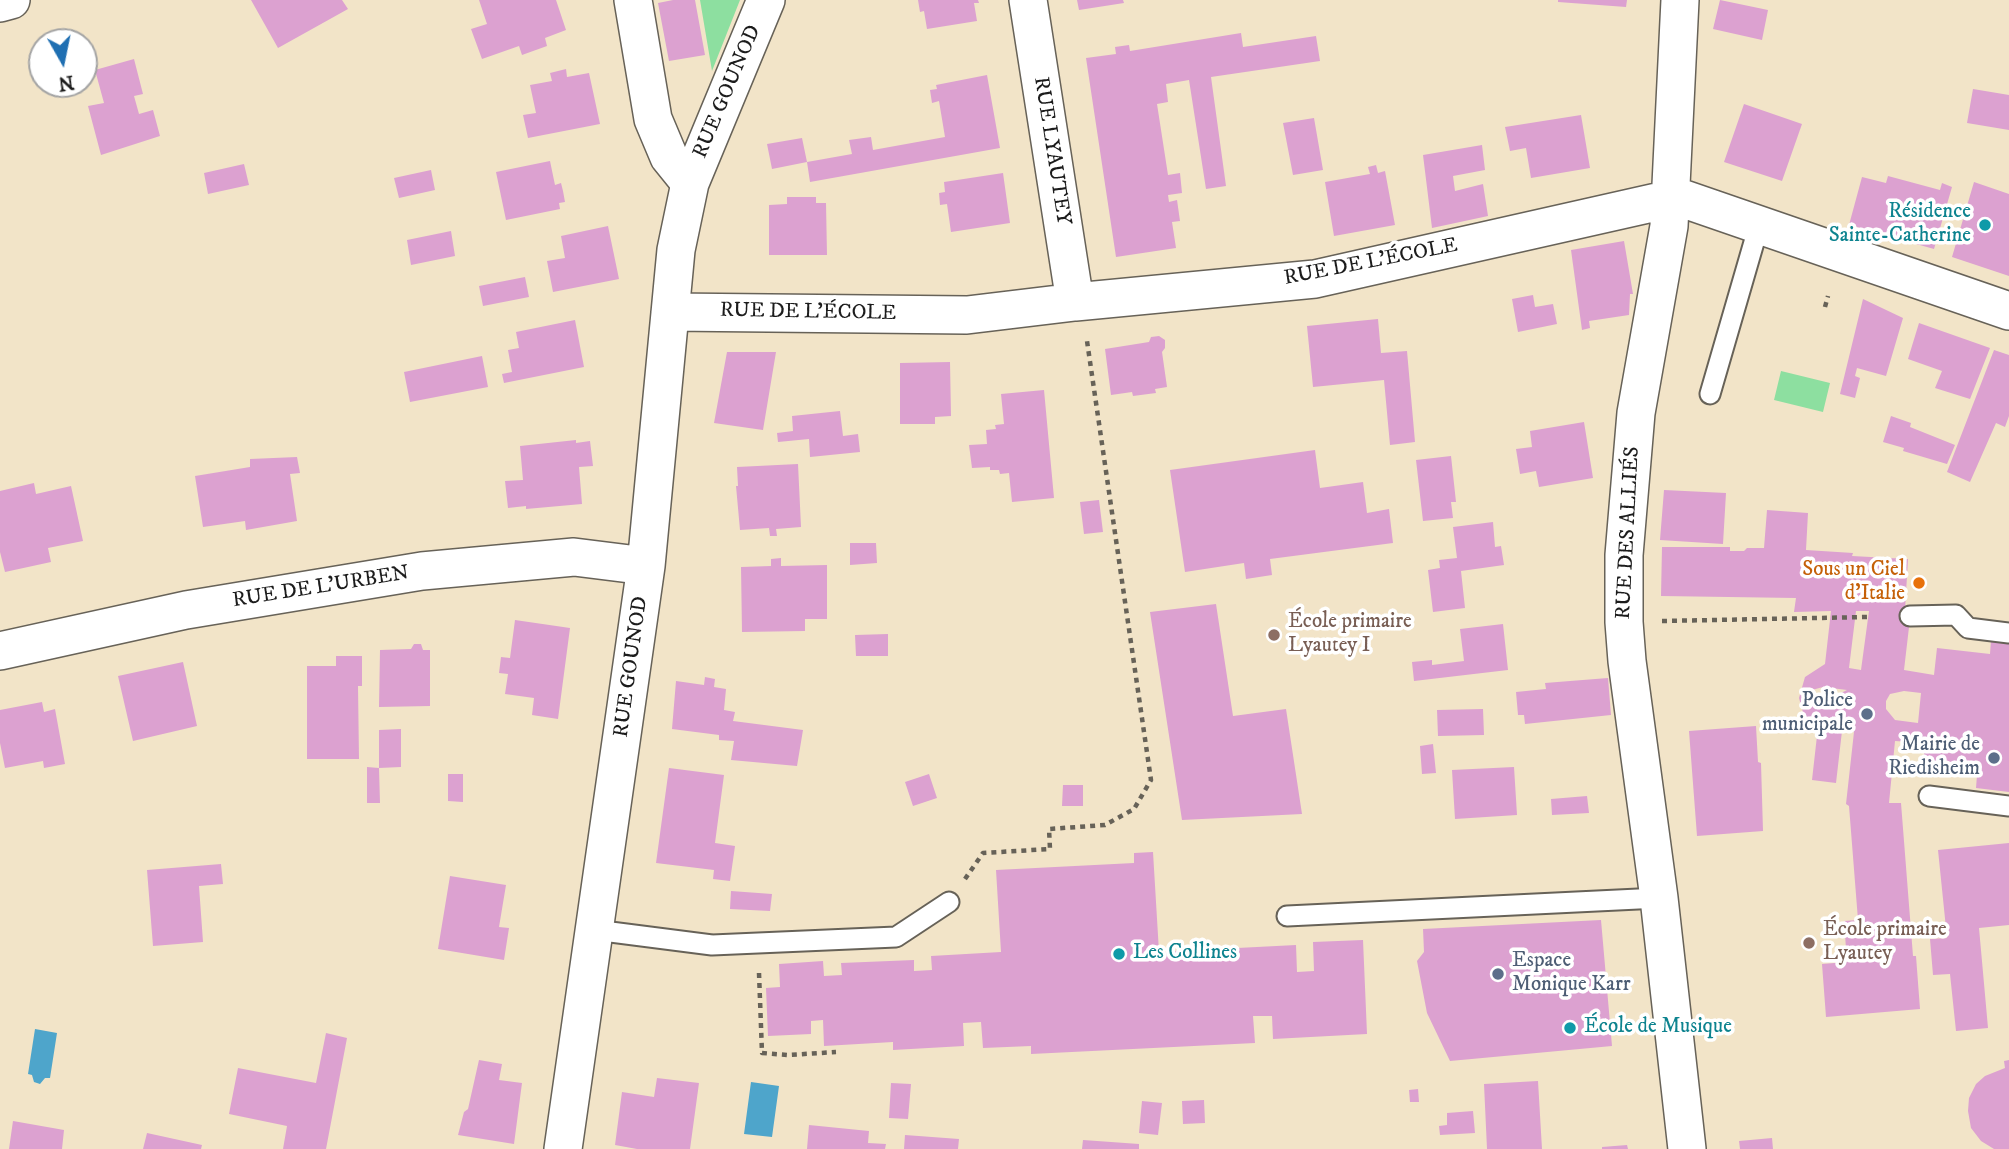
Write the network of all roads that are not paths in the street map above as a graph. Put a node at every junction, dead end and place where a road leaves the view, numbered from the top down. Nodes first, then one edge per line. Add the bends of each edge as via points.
1 (11, 0) edge
2 (633, 0) edge
3 (766, 0) edge
4 (1028, 0) edge
5 (1680, 0) edge
6 (0, 3) edge
7 (690, 183) junction
8 (1670, 199) junction
9 (1759, 225) junction
10 (1075, 302) junction
11 (2009, 311) edge
12 (670, 312) junction
13 (1710, 394) dead end
14 (646, 566) junction
15 (1910, 616) dead end
16 (2009, 633) edge
17 (0, 651) edge
18 (1929, 796) dead end
19 (2009, 806) edge
20 (1659, 898) junction
21 (949, 902) road end
22 (1286, 916) dead end
23 (595, 930) junction
24 (563, 1149) edge
25 (1687, 1149) edge

1 - 6 street
2 - 7 street, RUE GOUNOD via 653,119 669,157
3 - 7 street, RUE GOUNOD
4 - 10 street, RUE LYAUTEY
5 - 8 street, RUE DES ALLIÉS
7 - 12 street, RUE GOUNOD via 676,250
8 - 9 street, RUE DE L'ÉCOLE via 1684,198
8 - 10 street, RUE DE L'ÉCOLE via 1315,279
8 - 20 street, RUE DES ALLIÉS via 1636,413 1624,555 1627,661
9 - 11 street, RUE DE L'ÉCOLE
9 - 13 lane
10 - 12 street, RUE DE L'ÉCOLE via 967,315
12 - 14 street, RUE GOUNOD
14 - 17 street, RUE DE L'URBEN via 573,557 422,571 186,610
14 - 23 street, RUE GOUNOD
15 - 16 lane via 1956,615 1968,628
18 - 19 lane
20 - 22 lane
20 - 25 street, RUE DES ALLIÉS
21 - 23 lane via 896,937 712,945
23 - 24 street, RUE GOUNOD

